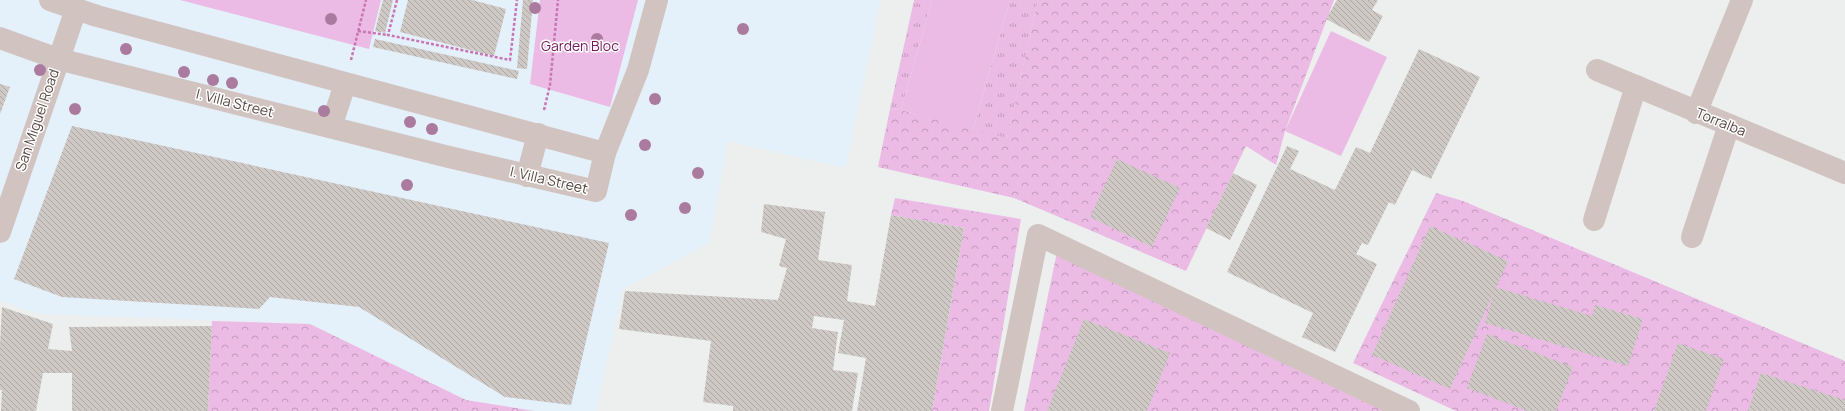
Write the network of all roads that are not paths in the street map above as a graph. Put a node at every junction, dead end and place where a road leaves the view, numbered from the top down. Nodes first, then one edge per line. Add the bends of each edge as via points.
1 (50, 0) edge
2 (657, 0) edge
3 (1742, 0) edge
4 (76, 9) junction
5 (0, 38) edge
6 (58, 59) junction
7 (1597, 70) dead end
8 (345, 84) junction
9 (1636, 86) junction
10 (1696, 113) junction
11 (1729, 125) junction
12 (331, 127) junction
13 (538, 134) junction
14 (605, 153) junction
15 (1845, 173) edge
16 (527, 176) junction
17 (1594, 220) dead end
18 (0, 232) edge
19 (1692, 237) dead end
20 (1002, 411) edge
21 (1409, 411) edge

1 - 4 street
2 - 14 street via 638,70
3 - 10 street
4 - 6 street, San Miguel Road
4 - 8 street
5 - 6 street, I. Villa Street
6 - 12 street, I. Villa Street
6 - 18 street, San Miguel Road
7 - 9 street, Torralba
8 - 12 street
8 - 13 street
9 - 10 street, Torralba
9 - 17 street
10 - 11 street, Torralba
11 - 15 street, Torralba
11 - 19 street
12 - 16 street, I. Villa Street
13 - 14 street
13 - 16 street
14 - 16 street, I. Villa Street via 596,191
20 - 21 street via 1038,235

